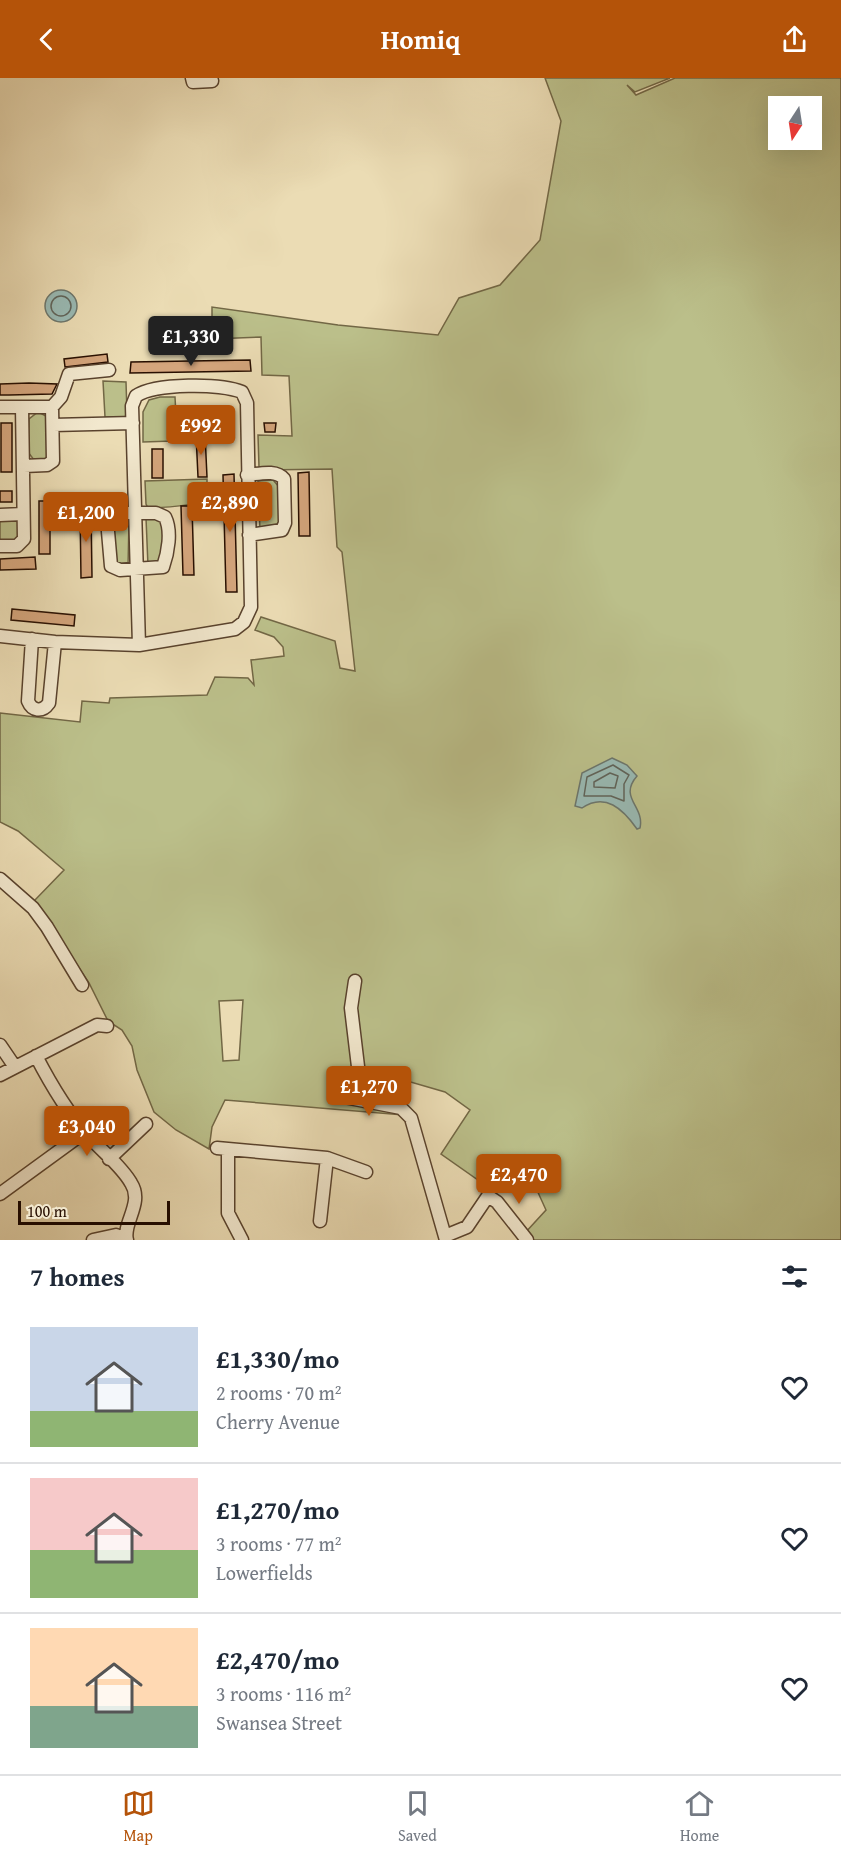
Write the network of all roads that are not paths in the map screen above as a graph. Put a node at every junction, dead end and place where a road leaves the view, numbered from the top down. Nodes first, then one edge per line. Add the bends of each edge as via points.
1 (211, 78) edge
2 (193, 80) edge
3 (109, 370) dead end
4 (0, 407) edge
5 (22, 407) junction
6 (52, 407) junction
7 (133, 423) junction
8 (53, 425) junction
9 (24, 466) junction
10 (247, 475) junction
11 (23, 513) junction
12 (136, 513) junction
13 (0, 514) edge
14 (249, 535) junction
15 (0, 546) edge
16 (138, 569) junction
17 (0, 636) edge
18 (32, 639) junction
19 (55, 642) junction
20 (139, 645) junction
21 (0, 879) edge
22 (356, 981) dead end
23 (82, 985) dead end
24 (107, 1026) dead end
25 (0, 1046) edge
26 (36, 1056) junction
27 (15, 1067) junction
28 (0, 1076) edge
29 (344, 1097) dead end
30 (362, 1100) junction
31 (146, 1124) dead end
32 (85, 1132) junction
33 (327, 1158) junction
34 (109, 1159) junction
35 (366, 1172) dead end
36 (0, 1194) edge
37 (320, 1221) dead end
38 (446, 1238) edge
39 (93, 1240) edge
40 (126, 1240) edge
41 (242, 1240) edge
42 (527, 1240) edge

1 - 2 street via 212,81
3 - 6 street via 69,374 62,397
4 - 5 street
5 - 6 street
5 - 9 street
6 - 8 street
7 - 8 street
7 - 10 street via 136,396 155,388 230,386 242,392 247,403
7 - 12 street
8 - 9 street via 53,461
9 - 11 street
10 - 14 street
10 - 14 street via 274,473 284,479 282,530
11 - 13 street
11 - 15 street via 22,544
12 - 16 street
12 - 16 street via 159,514 168,524 168,555 163,567
12 - 16 street via 111,514 106,523 111,566
14 - 20 street via 251,607 244,622 235,629
16 - 20 street
17 - 18 street
18 - 19 street
18 - 19 street via 27,700 37,710 49,703
19 - 20 street
21 - 23 street via 33,908
22 - 30 street via 351,1008
24 - 26 street via 97,1025
25 - 27 street
26 - 27 street
26 - 32 street via 52,1089
27 - 28 street
29 - 30 street
30 - 38 street via 401,1108 411,1118
31 - 34 street
32 - 34 street
32 - 36 street
33 - 35 street
33 - 37 street
33 - 41 street via 223,1149 228,1213
34 - 40 street via 132,1183 137,1202
38 - 42 street via 467,1227 488,1196
39 - 40 street via 116,1235

